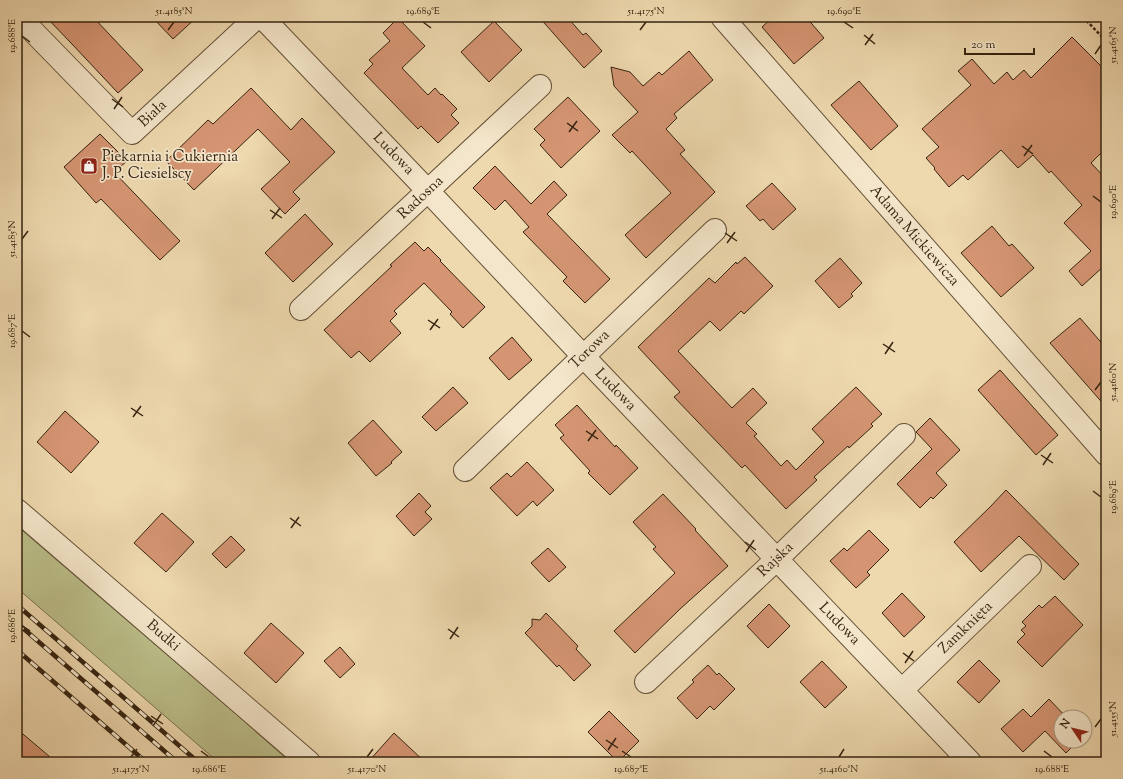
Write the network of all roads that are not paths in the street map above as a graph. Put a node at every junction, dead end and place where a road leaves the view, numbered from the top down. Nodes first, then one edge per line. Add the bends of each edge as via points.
1 (19, 17) edge
2 (257, 17) edge
3 (262, 17) edge
4 (722, 17) edge
5 (540, 86) dead end
6 (428, 191) junction
7 (715, 230) dead end
8 (302, 309) dead end
9 (583, 356) junction
10 (904, 435) dead end
11 (1106, 454) edge
12 (465, 470) dead end
13 (17, 510) edge
14 (777, 559) junction
15 (1030, 566) dead end
16 (646, 682) dead end
17 (902, 690) junction
18 (309, 762) edge
19 (970, 762) edge

1 - 2 street, Biała via 132,133
3 - 6 street, Ludowa
4 - 11 street, Adama Mickiewicza
5 - 6 street, Radosna
6 - 8 street, Radosna
6 - 9 street, Ludowa
7 - 9 street, Torowa
9 - 12 street, Torowa
9 - 14 street, Ludowa
10 - 14 street, Rajska
13 - 18 street, Budki
14 - 16 street, Rajska
14 - 17 street, Ludowa
15 - 17 street, Zamknięta
17 - 19 street, Ludowa

